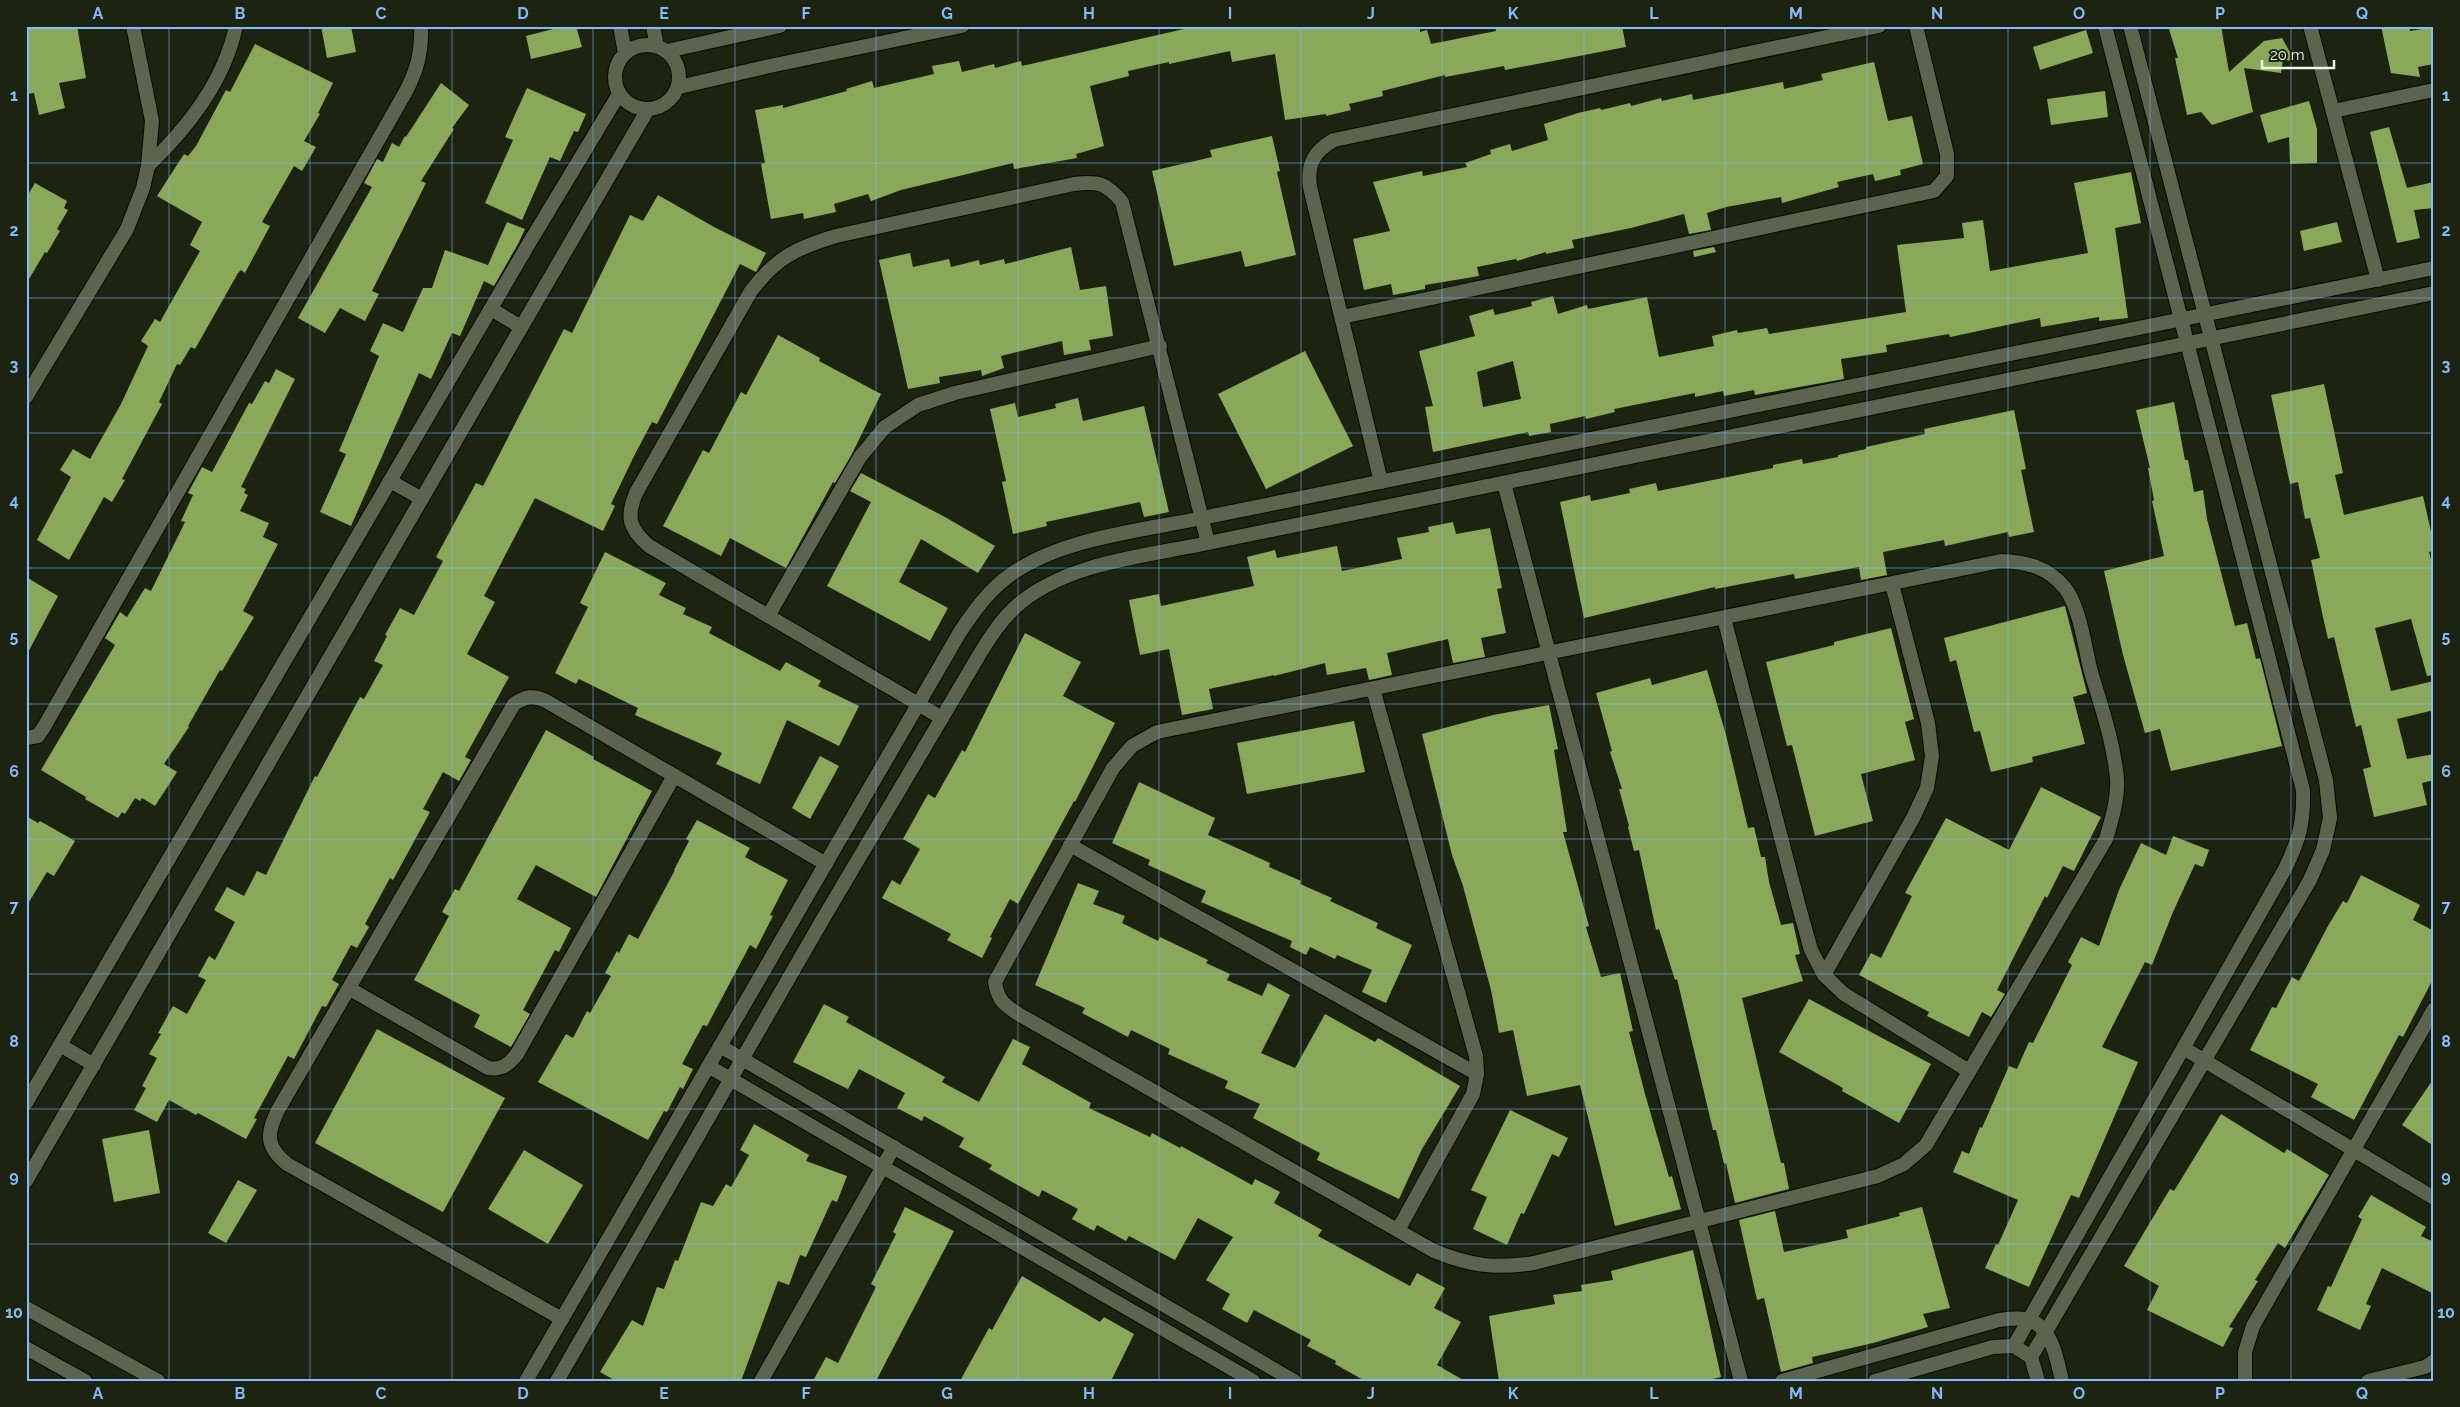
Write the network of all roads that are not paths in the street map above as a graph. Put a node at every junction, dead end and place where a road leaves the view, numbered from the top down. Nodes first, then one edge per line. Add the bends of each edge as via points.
1 (133, 26) edge
2 (236, 26) edge
3 (422, 26) edge
4 (620, 26) edge
5 (653, 26) edge
6 (780, 26) edge
7 (962, 26) edge
8 (1879, 26) edge
9 (1916, 26) edge
10 (2105, 26) edge
11 (2130, 26) edge
12 (2310, 26) edge
13 (761, 28) edge
14 (662, 48) junction
15 (625, 53) junction
16 (678, 87) junction
17 (2434, 90) edge
18 (620, 94) junction
19 (648, 109) junction
20 (2333, 111) junction
21 (148, 166) junction
22 (2434, 268) edge
23 (2378, 280) junction
24 (2434, 293) edge
25 (491, 309) junction
26 (2205, 314) junction
27 (1342, 317) junction
28 (2181, 320) junction
29 (521, 327) junction
30 (2212, 339) junction
31 (2188, 345) junction
32 (1160, 346) junction
33 (26, 397) edge
34 (390, 481) junction
35 (1381, 482) junction
36 (1504, 483) junction
37 (422, 499) junction
38 (1202, 518) junction
39 (1208, 544) junction
40 (1892, 584) junction
41 (768, 616) junction
42 (1724, 618) junction
43 (1549, 654) junction
44 (1373, 689) junction
45 (918, 704) junction
46 (942, 718) junction
47 (26, 738) edge
48 (674, 776) junction
49 (1070, 846) junction
50 (826, 864) junction
51 (1824, 975) junction
52 (350, 989) junction
53 (2434, 1009) edge
54 (60, 1046) junction
55 (720, 1046) junction
56 (2185, 1050) junction
57 (742, 1059) junction
58 (2205, 1062) junction
59 (94, 1065) junction
60 (708, 1066) junction
61 (1969, 1071) junction
62 (1477, 1074) junction
63 (731, 1079) junction
64 (26, 1103) edge
65 (894, 1147) junction
66 (2352, 1149) junction
67 (882, 1168) junction
68 (26, 1181) edge
69 (2434, 1198) edge
70 (1699, 1221) junction
71 (1398, 1230) junction
72 (26, 1308) edge
73 (562, 1318) junction
74 (2029, 1319) junction
75 (2046, 1331) junction
76 (2014, 1346) junction
77 (26, 1348) edge
78 (2031, 1357) junction
79 (2434, 1361) edge
80 (85, 1381) edge
81 (158, 1381) edge
82 (526, 1381) edge
83 (557, 1381) edge
84 (761, 1381) edge
85 (1253, 1381) edge
86 (1294, 1381) edge
87 (1741, 1381) edge
88 (1782, 1381) edge
89 (1875, 1381) edge
90 (2038, 1381) edge
91 (2062, 1381) edge
92 (2246, 1381) edge
93 (2368, 1381) edge

1 - 21 street via 152,121
2 - 21 street via 224,66 199,109 176,139
3 - 47 street via 422,50 416,73 405,93 44,727 38,736
4 - 15 street
5 - 14 street
6 - 13 street
7 - 16 street
8 - 27 street via 1334,140 1321,147 1312,159 1308,173
9 - 27 street via 1948,154 1948,176 1934,192
10 - 28 street
11 - 26 street
12 - 20 street
13 - 14 street
14 - 15 street via 646,44
14 - 16 street via 679,67
15 - 18 street via 616,68 616,86
16 - 19 street via 667,103
17 - 20 street
18 - 19 street via 636,108
18 - 25 street
19 - 29 street
20 - 23 street
21 - 33 street via 136,209 126,229
22 - 23 street
23 - 26 street
24 - 30 street
25 - 29 street
25 - 34 street
26 - 28 street
26 - 30 street
27 - 35 street
28 - 31 street
28 - 35 street
29 - 37 street
30 - 31 street
30 - 58 street via 2326,780 2330,818 2323,850 2310,880
31 - 36 street
31 - 56 street via 2303,790 2304,816 2299,842
32 - 38 street
32 - 41 street via 955,393 918,405 885,427 860,457
32 - 41 street via 1122,202 1110,188 1093,182 836,236 786,254 766,271 751,291 630,508 630,522 649,546
34 - 37 street
34 - 54 street
35 - 38 street
36 - 39 street
36 - 43 street
37 - 59 street
38 - 39 street
38 - 45 street via 1077,544 1041,556 1009,575 981,601
39 - 46 street via 1080,570 1048,584 1020,603 996,628
40 - 42 street
40 - 51 street via 1928,724 1932,756 1927,788
40 - 61 street via 2001,561 2026,562 2049,572 2066,590 2076,612 2117,780 2115,810 2106,838
41 - 45 street
42 - 43 street
42 - 51 street via 1811,950
43 - 44 street
43 - 70 street
44 - 49 street via 1157,732 1132,746 1113,768
44 - 62 street via 1474,1048
45 - 46 street
45 - 50 street
46 - 57 street
48 - 50 street
48 - 52 street via 546,701 535,696 524,697 514,704
48 - 52 street via 510,1063 499,1070 488,1068
49 - 62 street
49 - 71 street via 995,982 997,997 1007,1008
50 - 55 street
51 - 61 street via 1844,994
52 - 73 street via 271,1123 269,1139 275,1154 296,1169
53 - 66 street
54 - 59 street
54 - 64 street
55 - 57 street
55 - 60 street
56 - 58 street
56 - 74 street
57 - 63 street
57 - 65 street
58 - 66 street
58 - 75 street
59 - 68 street
60 - 63 street
60 - 73 street
61 - 70 street via 1926,1145 1904,1164 1878,1176
62 - 71 street via 1473,1094 1464,1112
63 - 67 street
63 - 83 street
65 - 67 street
65 - 86 street
66 - 69 street
66 - 92 street via 2253,1326 2245,1352
67 - 84 street
67 - 85 street
70 - 71 street via 1509,1267 1458,1261
70 - 87 street
72 - 81 street
73 - 82 street
74 - 75 street
74 - 76 street
74 - 88 street via 1999,1320
75 - 78 street
75 - 91 street
76 - 78 street
76 - 89 street via 1993,1347
77 - 80 street
78 - 90 street
79 - 93 street via 2426,1367

